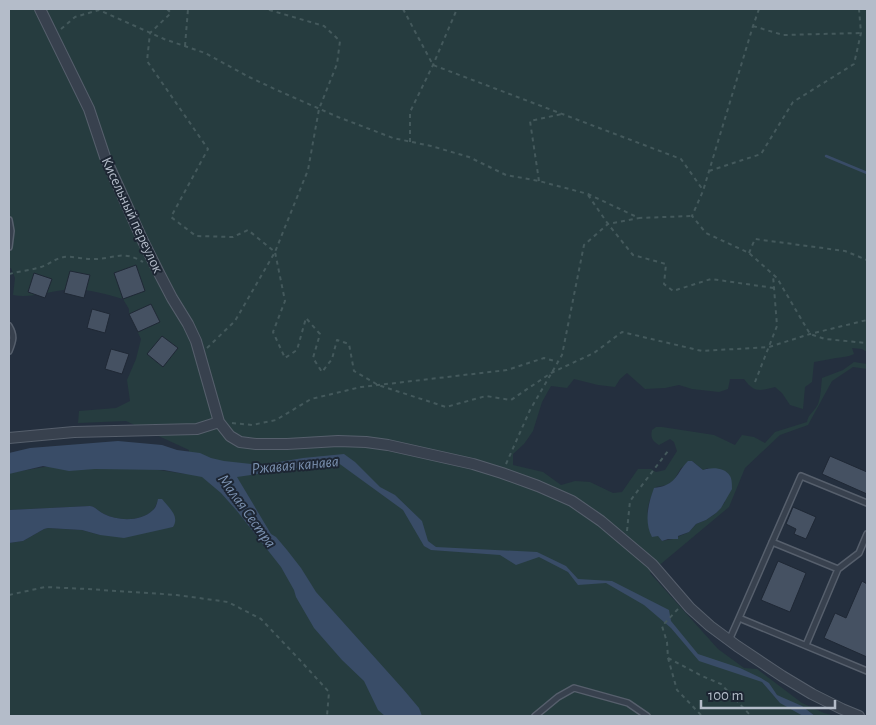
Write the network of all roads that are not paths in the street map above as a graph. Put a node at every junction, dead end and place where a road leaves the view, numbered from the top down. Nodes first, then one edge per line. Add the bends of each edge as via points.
1 (40, 9) edge
2 (9, 220) edge
3 (9, 247) edge
4 (9, 326) edge
5 (9, 352) edge
6 (219, 422) junction
7 (9, 438) edge
8 (867, 503) edge
9 (867, 534) edge
10 (772, 542) junction
11 (838, 569) junction
12 (739, 618) junction
13 (728, 640) junction
14 (806, 645) junction
15 (867, 671) edge
16 (644, 715) edge
17 (535, 716) edge
18 (859, 716) edge

1 - 6 street, Кисельный переулок via 89,109 104,157 156,268 196,341
2 - 3 lane
4 - 5 lane via 13,333
6 - 7 street via 197,429 74,432
6 - 13 street via 230,436 240,442 338,441 388,445 448,458 538,486 572,501 626,541 652,564 690,608
8 - 10 lane via 801,476
9 - 11 lane via 859,553
10 - 11 lane
10 - 12 lane
11 - 14 lane
12 - 13 lane
12 - 14 lane
13 - 18 street via 812,694
14 - 15 lane
16 - 17 lane via 628,703 574,688

